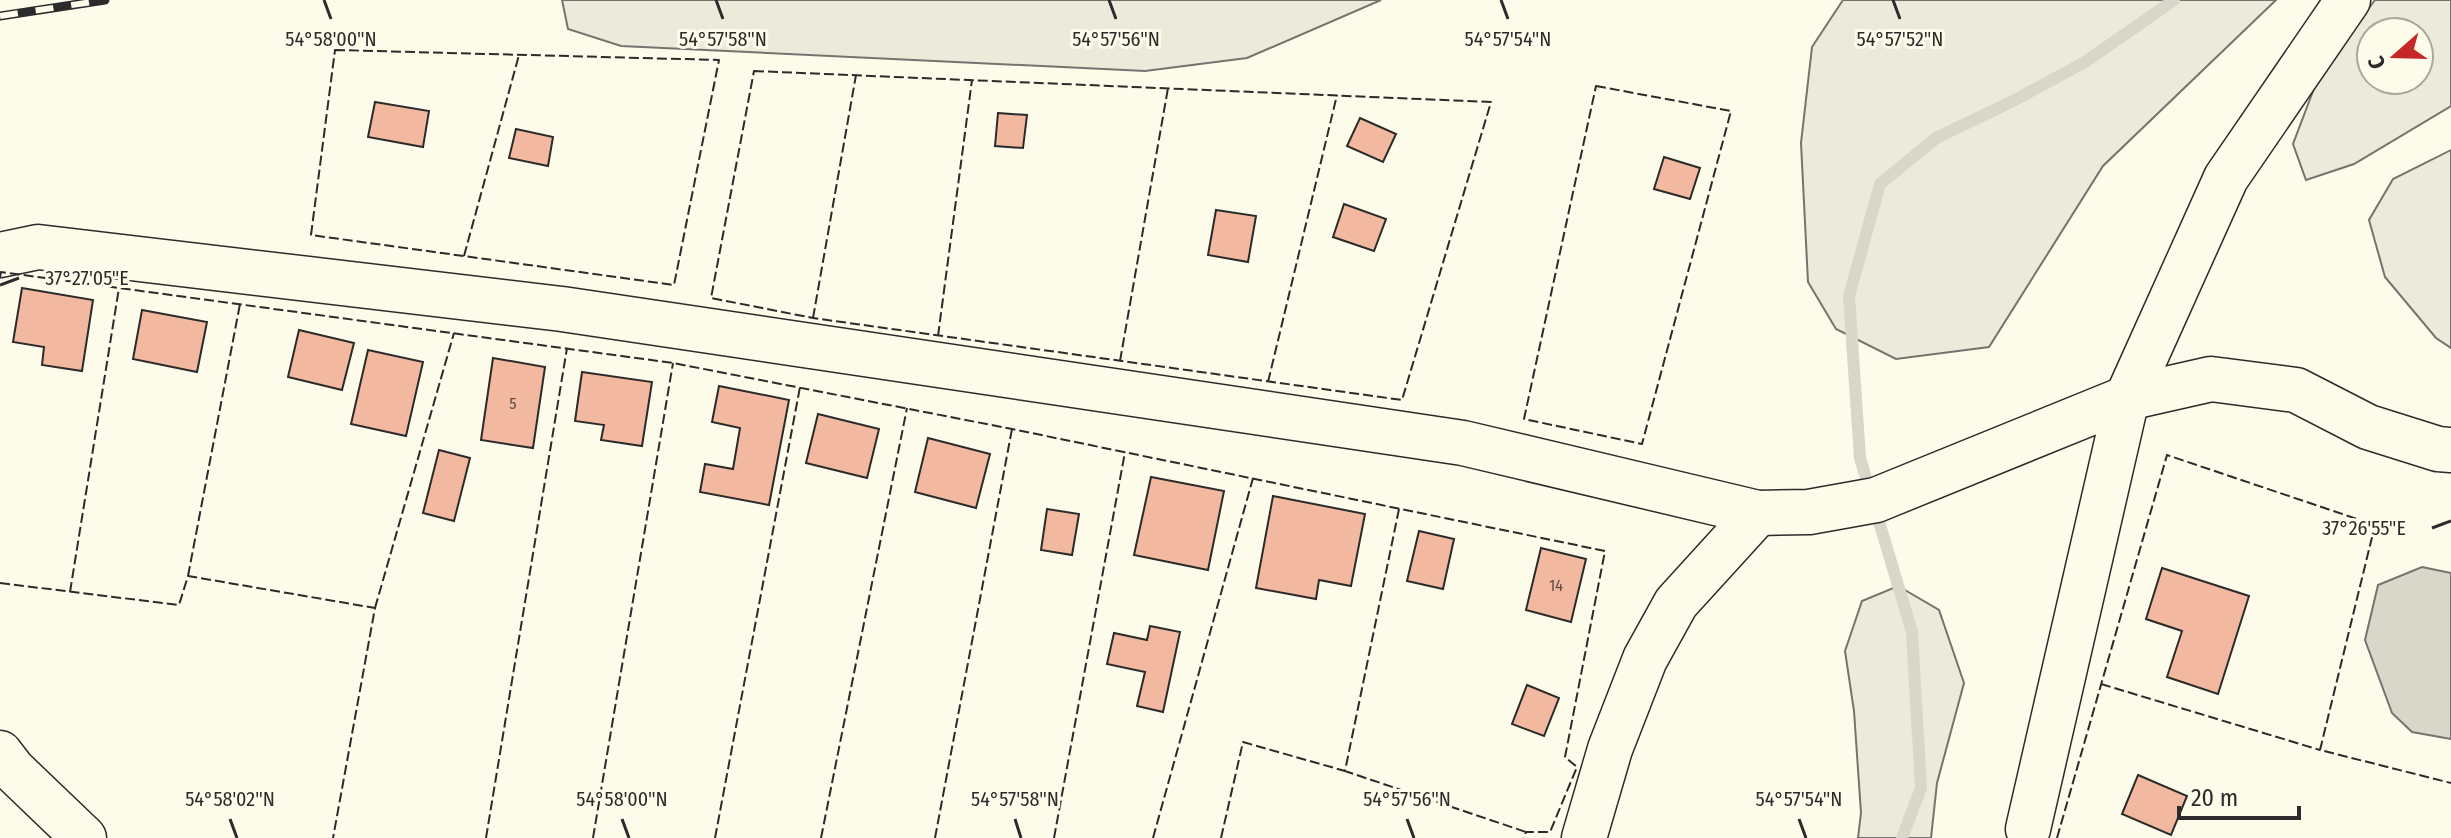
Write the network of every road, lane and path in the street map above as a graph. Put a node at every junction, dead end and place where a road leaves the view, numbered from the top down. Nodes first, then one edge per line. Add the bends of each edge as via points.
1 (2348, 0) edge
2 (0, 255) edge
3 (2127, 398) junction
4 (2451, 450) edge
5 (1758, 513) junction
6 (0, 753) edge
7 (2028, 829) dead end
8 (84, 838) edge
9 (1584, 838) edge

1 - 3 street via 2226,178
2 - 5 street via 38,247 577,311 1463,443
3 - 4 street via 2211,379 2296,390 2368,427
3 - 5 street via 1876,500 1809,512
3 - 7 street
5 - 9 street via 1676,603 1645,659 1610,749
6 - 8 street

